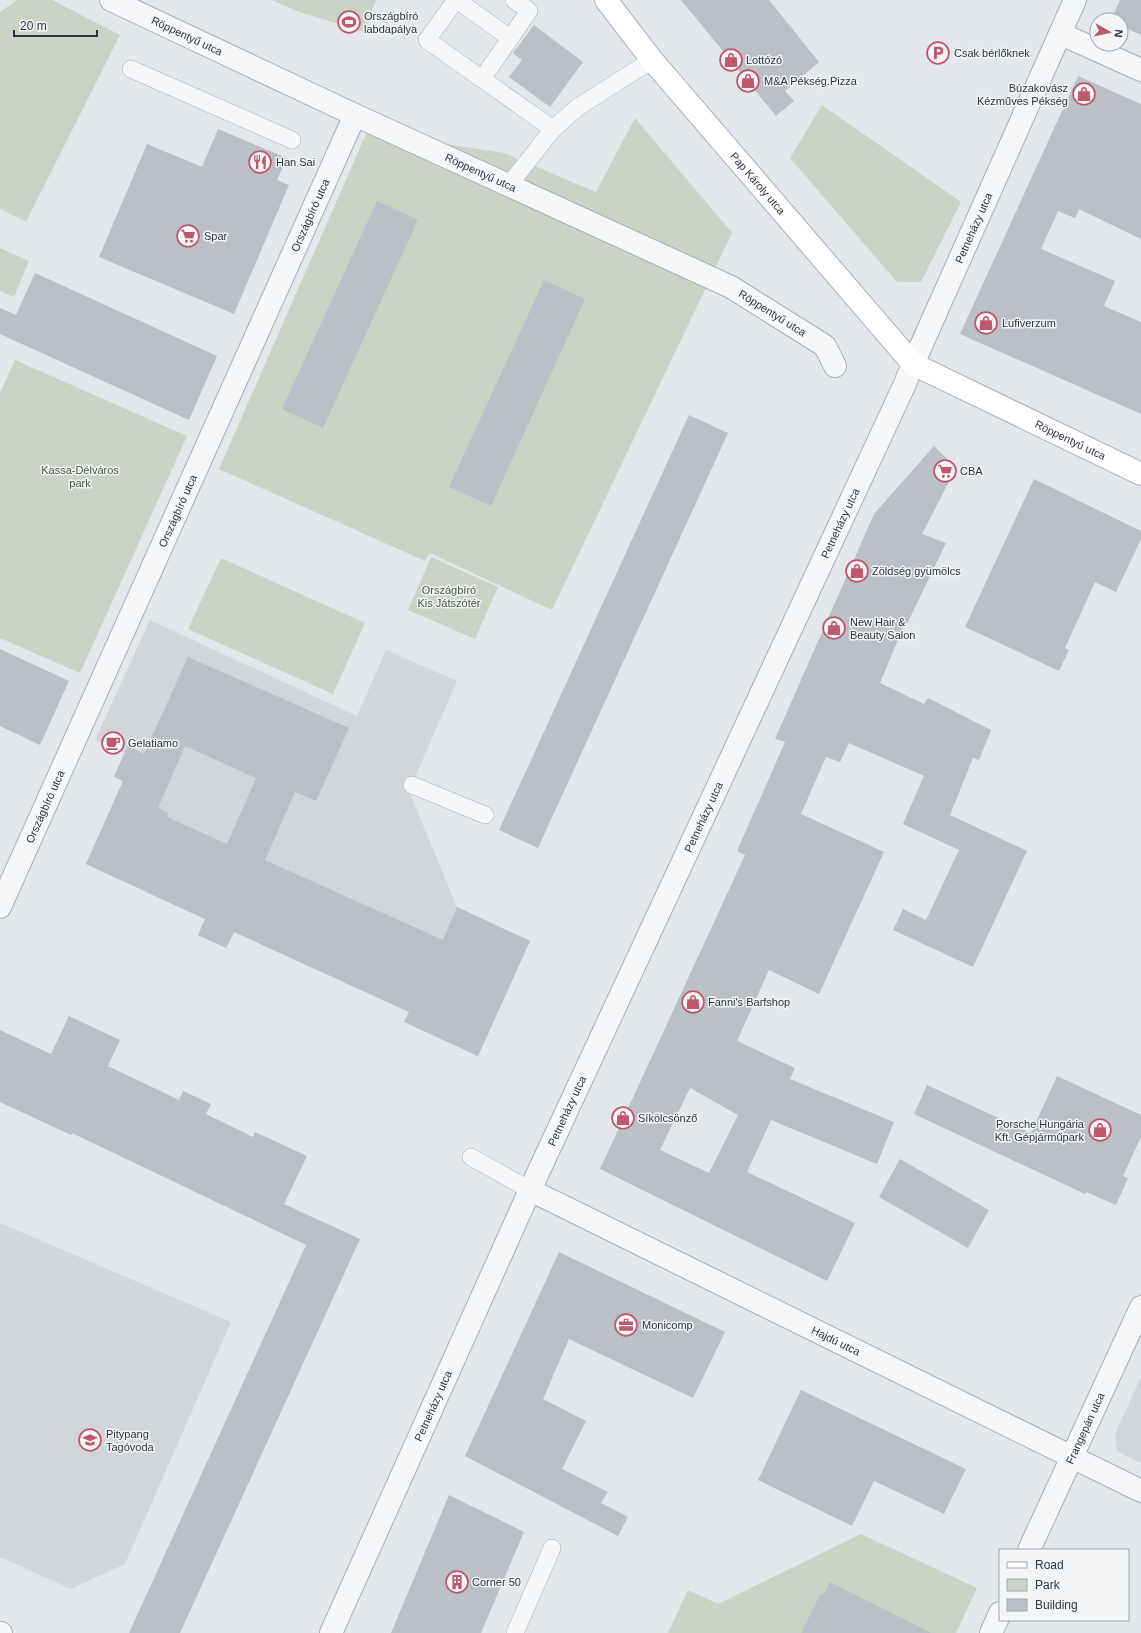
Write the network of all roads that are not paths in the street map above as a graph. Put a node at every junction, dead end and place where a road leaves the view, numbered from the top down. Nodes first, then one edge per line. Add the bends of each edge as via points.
1 (111, 0) edge
2 (457, 0) edge
3 (514, 0) edge
4 (606, 0) edge
5 (1075, 0) edge
6 (1061, 34) junction
7 (510, 38) junction
8 (652, 60) junction
9 (131, 69) dead end
10 (1141, 70) edge
11 (482, 78) junction
12 (355, 115) junction
13 (553, 129) junction
14 (292, 140) dead end
15 (509, 185) junction
16 (913, 364) junction
17 (835, 366) dead end
18 (1141, 474) edge
19 (412, 785) dead end
20 (485, 814) dead end
21 (0, 907) edge
22 (471, 1157) dead end
23 (530, 1190) junction
24 (1141, 1307) edge
25 (1072, 1457) junction
26 (1141, 1491) edge
27 (552, 1548) dead end
28 (1029, 1549) edge
29 (999, 1615) edge
30 (331, 1633) edge
31 (515, 1633) edge
32 (991, 1633) edge

1 - 12 street, Röppentyű utca
2 - 7 lane
2 - 11 lane via 427,40
3 - 7 lane via 529,11
4 - 8 street, Pap Károly utca
5 - 6 street, Petneházy utca
6 - 10 street
6 - 16 street, Petneházy utca
7 - 11 lane
8 - 13 lane via 578,107
8 - 16 street, Pap Károly utca
9 - 14 lane
11 - 13 lane
12 - 15 street, Röppentyű utca
12 - 21 street, Országbíró utca
13 - 15 lane
15 - 17 street, Röppentyű utca via 731,287 825,346
16 - 18 street, Röppentyű utca
16 - 23 street, Petneházy utca
19 - 20 lane
22 - 23 lane
23 - 25 street, Hajdú utca
23 - 30 street, Petneházy utca
24 - 25 street, Frangepán utca
25 - 26 street, Hajdú utca
25 - 28 street, Frangepán utca
27 - 31 lane
29 - 32 street

